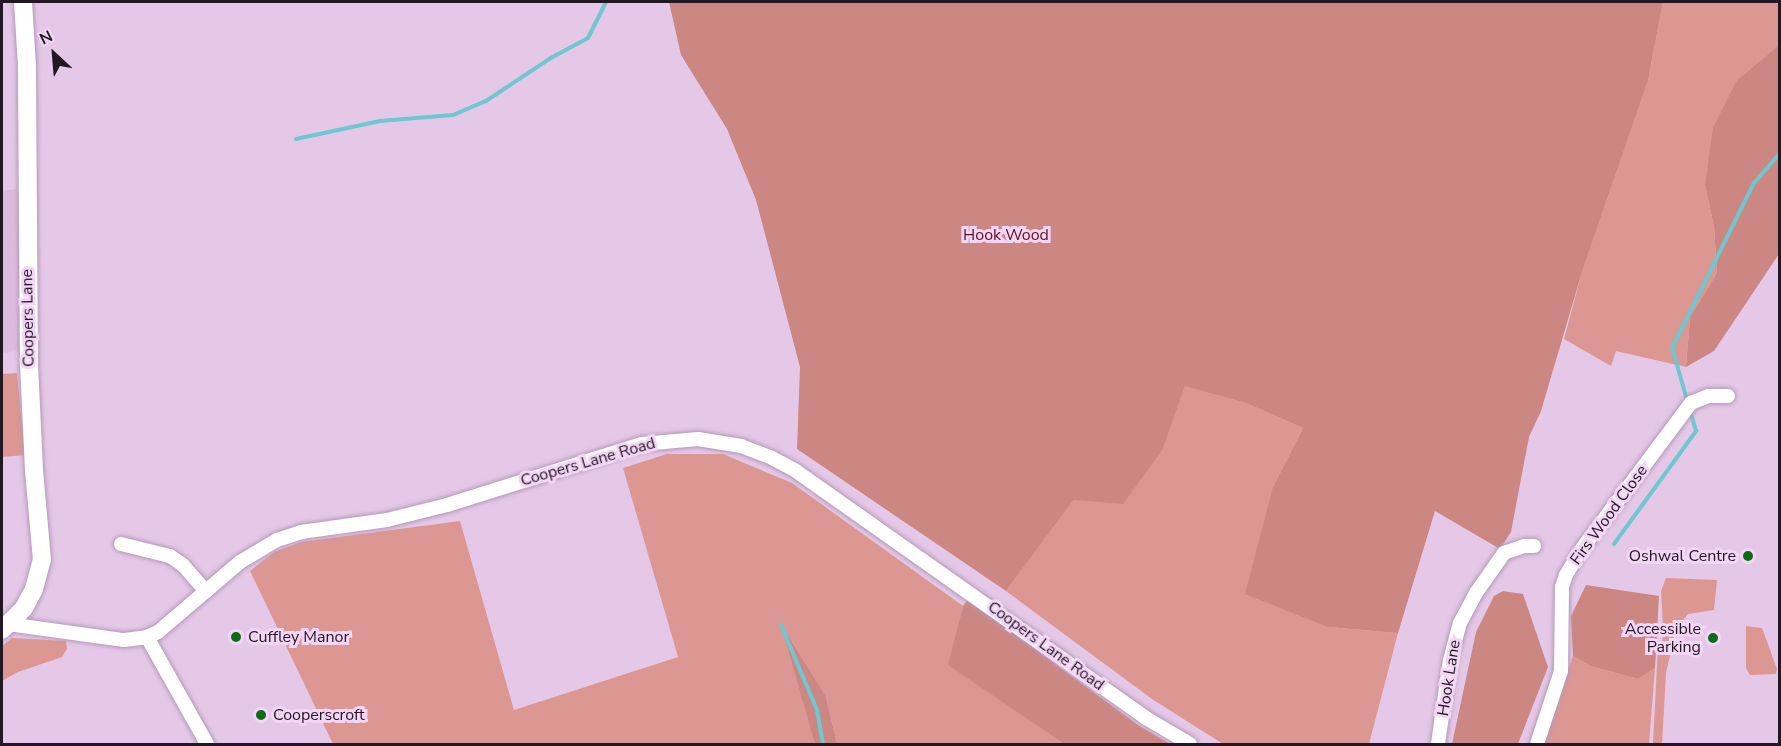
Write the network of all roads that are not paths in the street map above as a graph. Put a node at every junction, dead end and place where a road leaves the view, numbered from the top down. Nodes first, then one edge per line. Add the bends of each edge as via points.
1 (23, 2) edge
2 (1728, 396) dead end
3 (121, 544) dead end
4 (1534, 546) dead end
5 (206, 591) junction
6 (5, 627) edge
7 (147, 637) junction
8 (207, 744) edge
9 (1190, 744) edge
10 (1438, 744) edge
11 (1537, 744) edge

1 - 6 main road, Coopers Lane via 29,354 42,560 24,608
2 - 11 street, Firs Wood Close via 1708,396 1691,404 1566,575 1562,587 1561,670
3 - 5 street via 170,556
4 - 10 street, Hook Lane via 1504,553 1476,593 1454,639
5 - 7 street, Coopers Lane Road
5 - 9 street, Coopers Lane Road via 249,555 301,532 387,520 447,505 642,444 680,439 720,441 772,458 796,471 1146,718
6 - 7 street via 124,640
7 - 8 street

